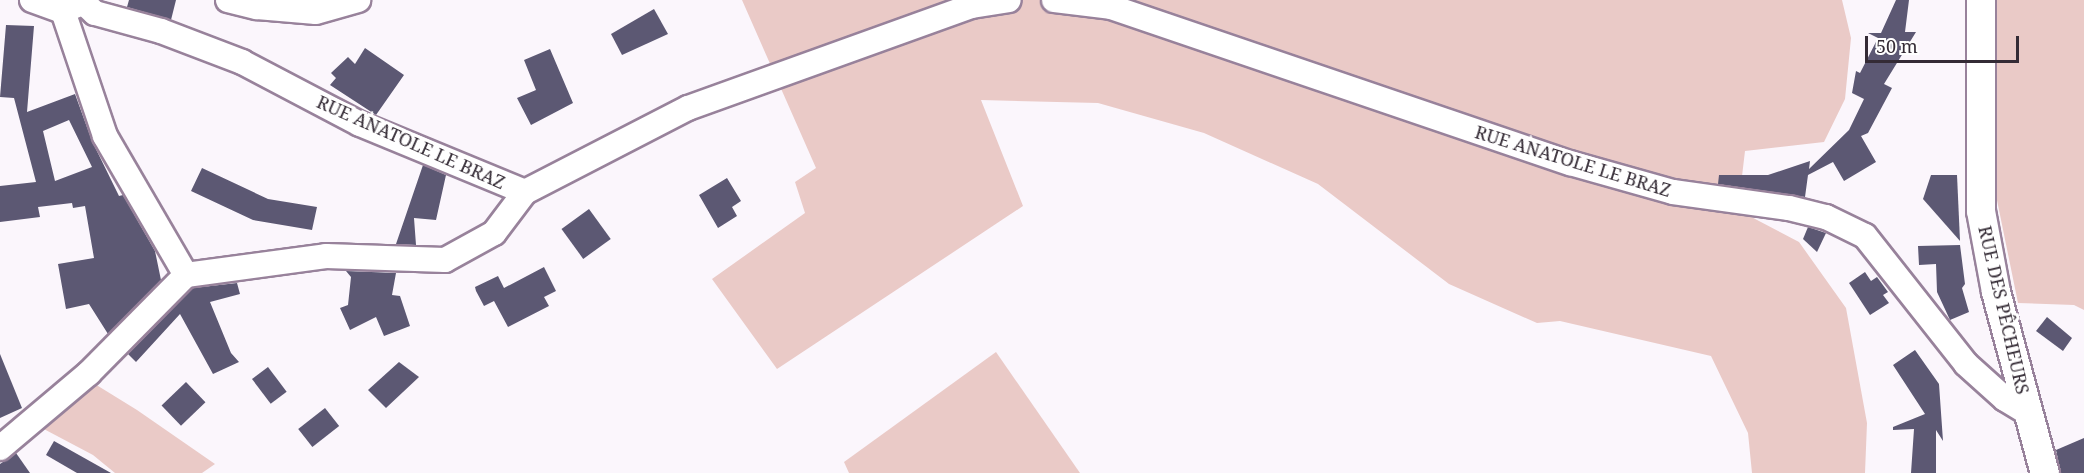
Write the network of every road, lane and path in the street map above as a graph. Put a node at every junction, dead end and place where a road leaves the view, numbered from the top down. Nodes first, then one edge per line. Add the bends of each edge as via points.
1 (32, 0) edge
2 (228, 0) edge
3 (358, 0) edge
4 (1009, 0) edge
5 (1054, 0) edge
6 (1981, 0) edge
7 (77, 4) edge
8 (525, 192) junction
9 (186, 275) junction
10 (2028, 413) junction
11 (0, 448) edge
12 (2045, 473) edge

1 - 7 street, RUE ANATOLE LE BRAZ
2 - 3 street via 257,7 316,12
4 - 8 street, RUE ANATOLE LE BRAZ via 972,6 688,108
5 - 10 street, RUE ANATOLE LE BRAZ via 1111,7 1570,163 1673,192 1789,208 1826,218 1865,236 1966,364 2005,399
6 - 10 street, RUE DES PÊCHEURS via 1981,211 1996,292
7 - 8 street, RUE ANATOLE LE BRAZ via 242,62 360,124
7 - 9 street via 105,136
8 - 9 street via 494,233 445,260 326,256
9 - 11 street via 89,373
10 - 12 street, RUE DES PÊCHEURS

